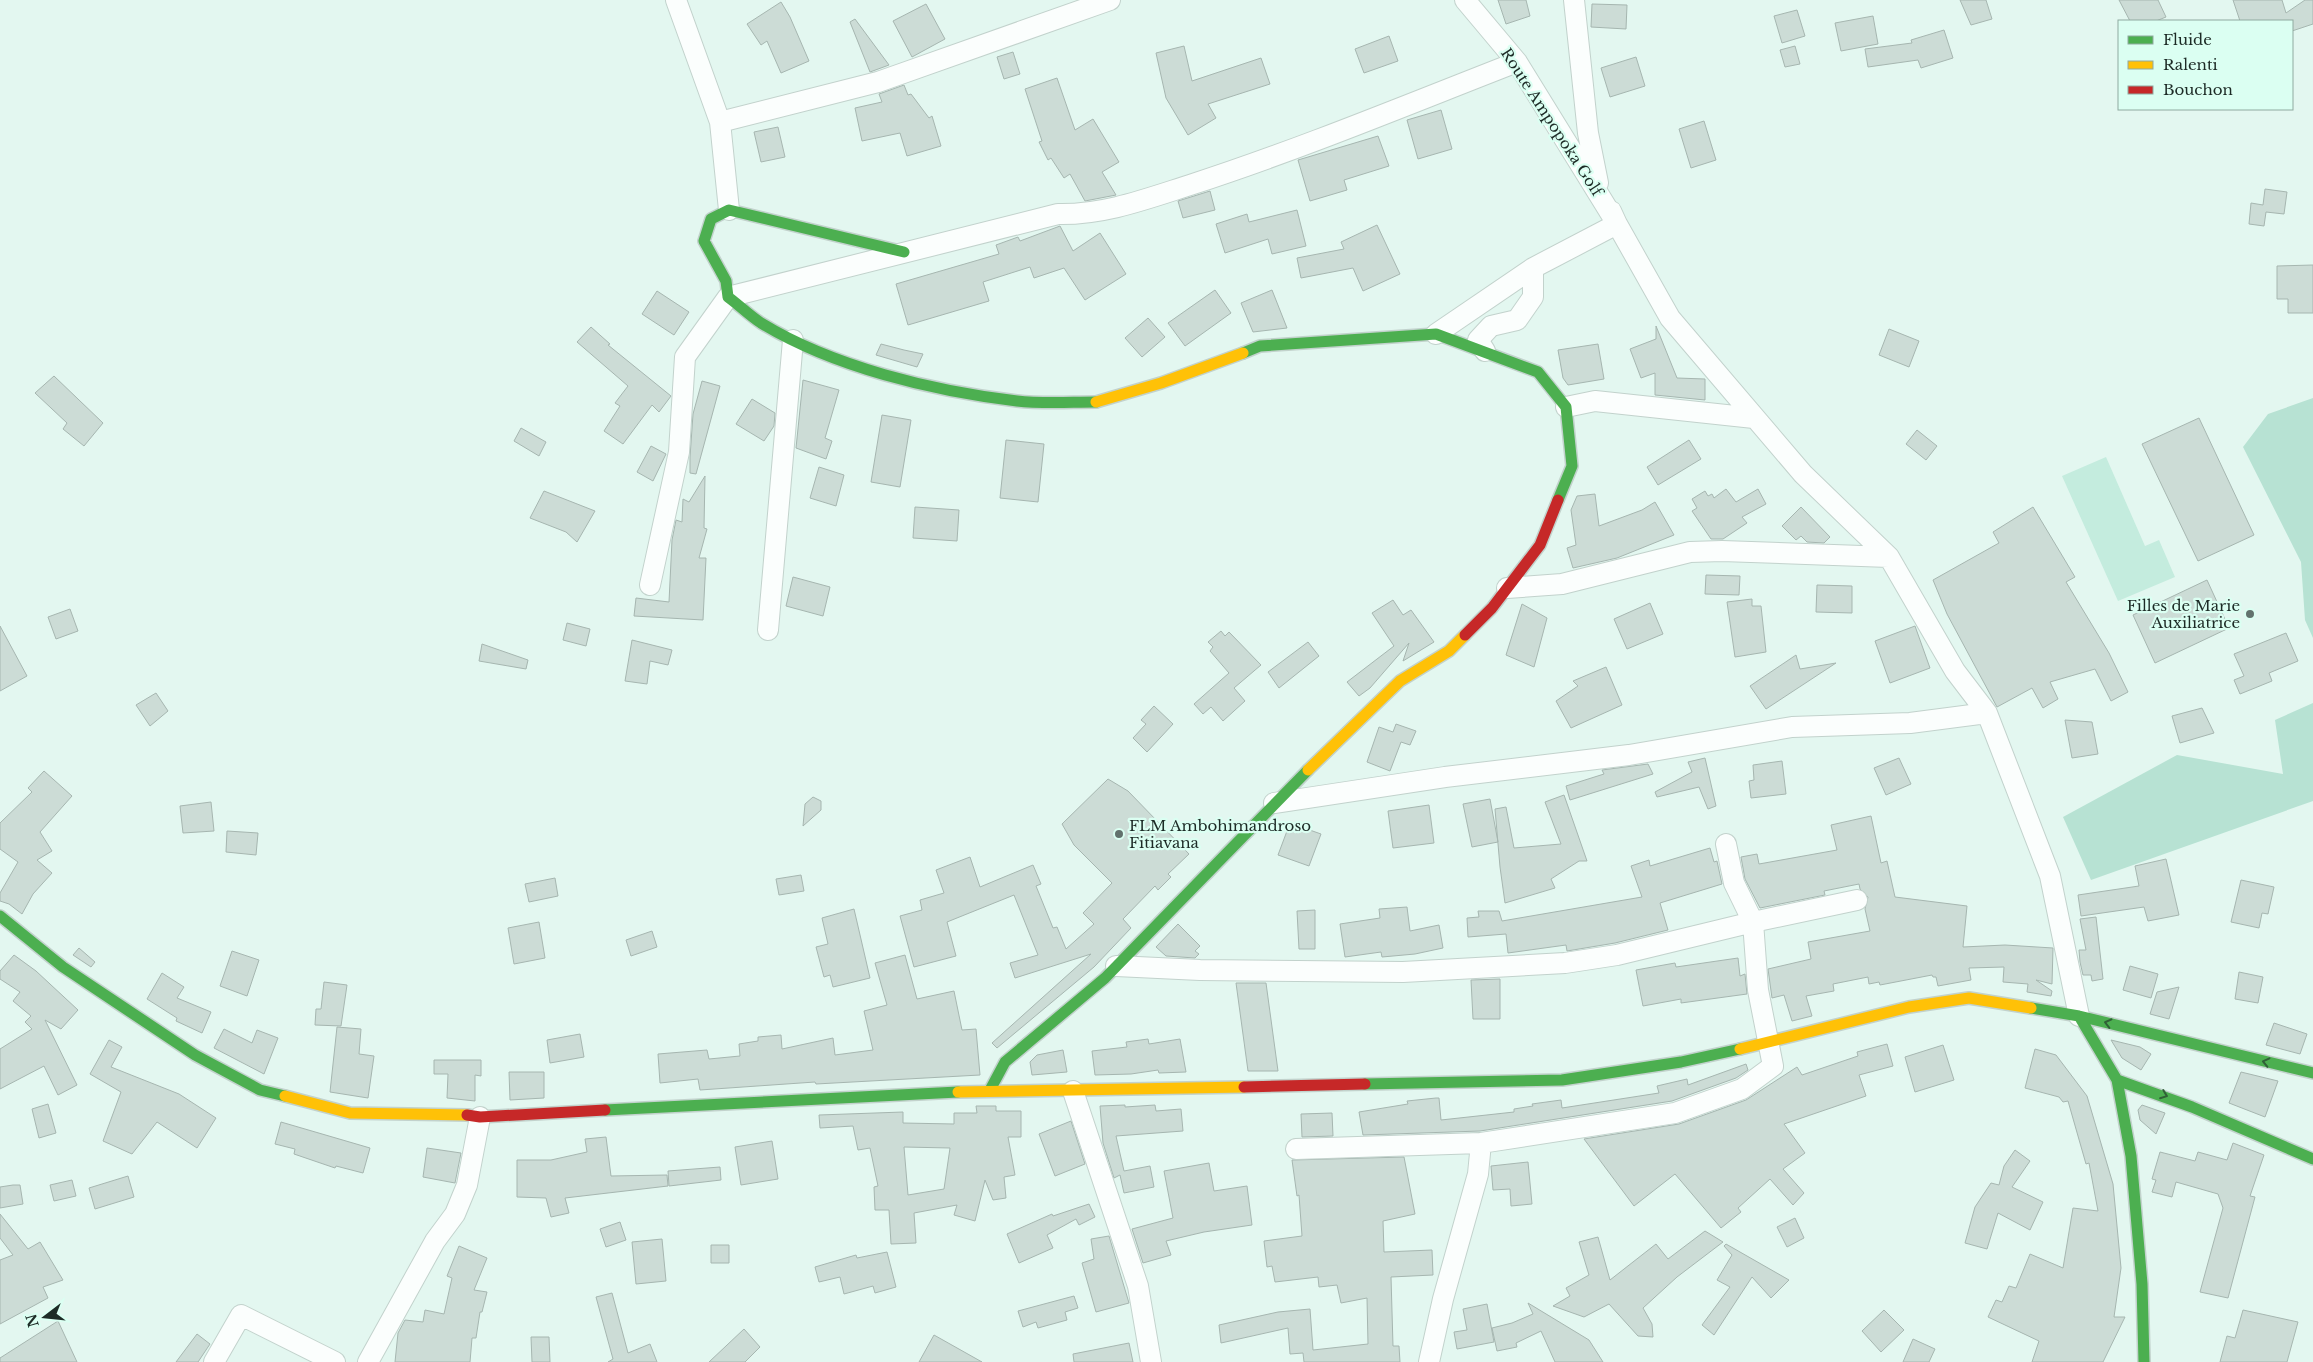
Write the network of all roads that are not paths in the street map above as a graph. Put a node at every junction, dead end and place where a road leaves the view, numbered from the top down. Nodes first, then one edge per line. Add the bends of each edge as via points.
1 (676, 0) edge
2 (1110, 0) edge
3 (1465, 0) edge
4 (1574, 0) edge
5 (1517, 62) junction
6 (720, 122) junction
7 (729, 210) junction
8 (1617, 224) junction
9 (904, 252) junction
10 (1533, 268) junction
11 (728, 297) junction
12 (1436, 334) junction
13 (793, 340) junction
14 (1485, 351) junction
15 (1566, 407) junction
16 (1754, 418) junction
17 (1889, 557) junction
18 (650, 585) dead end
19 (1506, 588) junction
20 (768, 630) dead end
21 (1987, 714) junction
22 (1274, 803) junction
23 (1726, 844) dead end
24 (1857, 900) dead end
25 (0, 916) edge
26 (1753, 922) junction
27 (1116, 966) junction
28 (2079, 1016) junction
29 (1769, 1043) junction
30 (2313, 1073) edge
31 (2117, 1080) junction
32 (990, 1090) junction
33 (1073, 1091) junction
34 (480, 1117) junction
35 (1481, 1143) junction
36 (1296, 1149) dead end
37 (2313, 1159) edge
38 (214, 1362) edge
39 (335, 1362) edge
40 (368, 1362) edge
41 (1150, 1362) edge
42 (1429, 1362) edge
43 (2144, 1362) edge

1 - 6 street
2 - 6 street via 878,82
3 - 5 street, Route Ampopoka Golf
4 - 8 street, Route Ampopoka Golf via 1588,133 1596,177
5 - 8 street, Route Ampopoka Golf
5 - 9 street via 1251,166 1123,207 1081,215 1058,214
6 - 7 street
7 - 9 street
7 - 11 street via 711,219 704,241 726,281
8 - 10 street
8 - 16 street via 1670,318
9 - 11 street
10 - 12 street
10 - 14 street via 1533,297 1517,320 1491,326 1478,340
11 - 13 street via 760,322
11 - 18 street via 685,357 678,461
12 - 13 street via 1260,346 1161,383 1097,402 1018,401 925,386 860,367
12 - 14 street
13 - 20 street
14 - 15 street via 1538,372
15 - 16 street via 1595,401
15 - 19 street via 1572,466 1540,545
16 - 17 street via 1803,474
17 - 19 street via 1722,550 1690,552 1562,584
17 - 21 street via 1955,671
19 - 22 street via 1492,608 1449,651 1400,681
21 - 22 street via 1910,722 1792,727 1629,755 1445,777
21 - 28 street via 2050,876
22 - 27 street
23 - 26 street via 1734,883
24 - 26 street
25 - 34 street via 63,967 195,1055 260,1090 350,1113
26 - 27 street via 1617,955 1565,963 1403,972
26 - 29 street via 1758,990
27 - 32 street via 1005,1062
28 - 29 street via 1969,998 1909,1007
30 -> 28 street
28 - 31 street
29 - 33 street via 1681,1062 1562,1080
29 - 35 street via 1773,1066 1742,1089 1675,1113
31 -> 37 street via 2212,1114
31 - 43 street via 2132,1156 2142,1284
32 - 33 street
32 - 34 street
33 - 41 street via 1138,1286
34 - 40 street via 467,1185 455,1214 435,1241
35 - 36 street
35 - 42 street via 1478,1174 1442,1299
38 - 39 street via 241,1315

